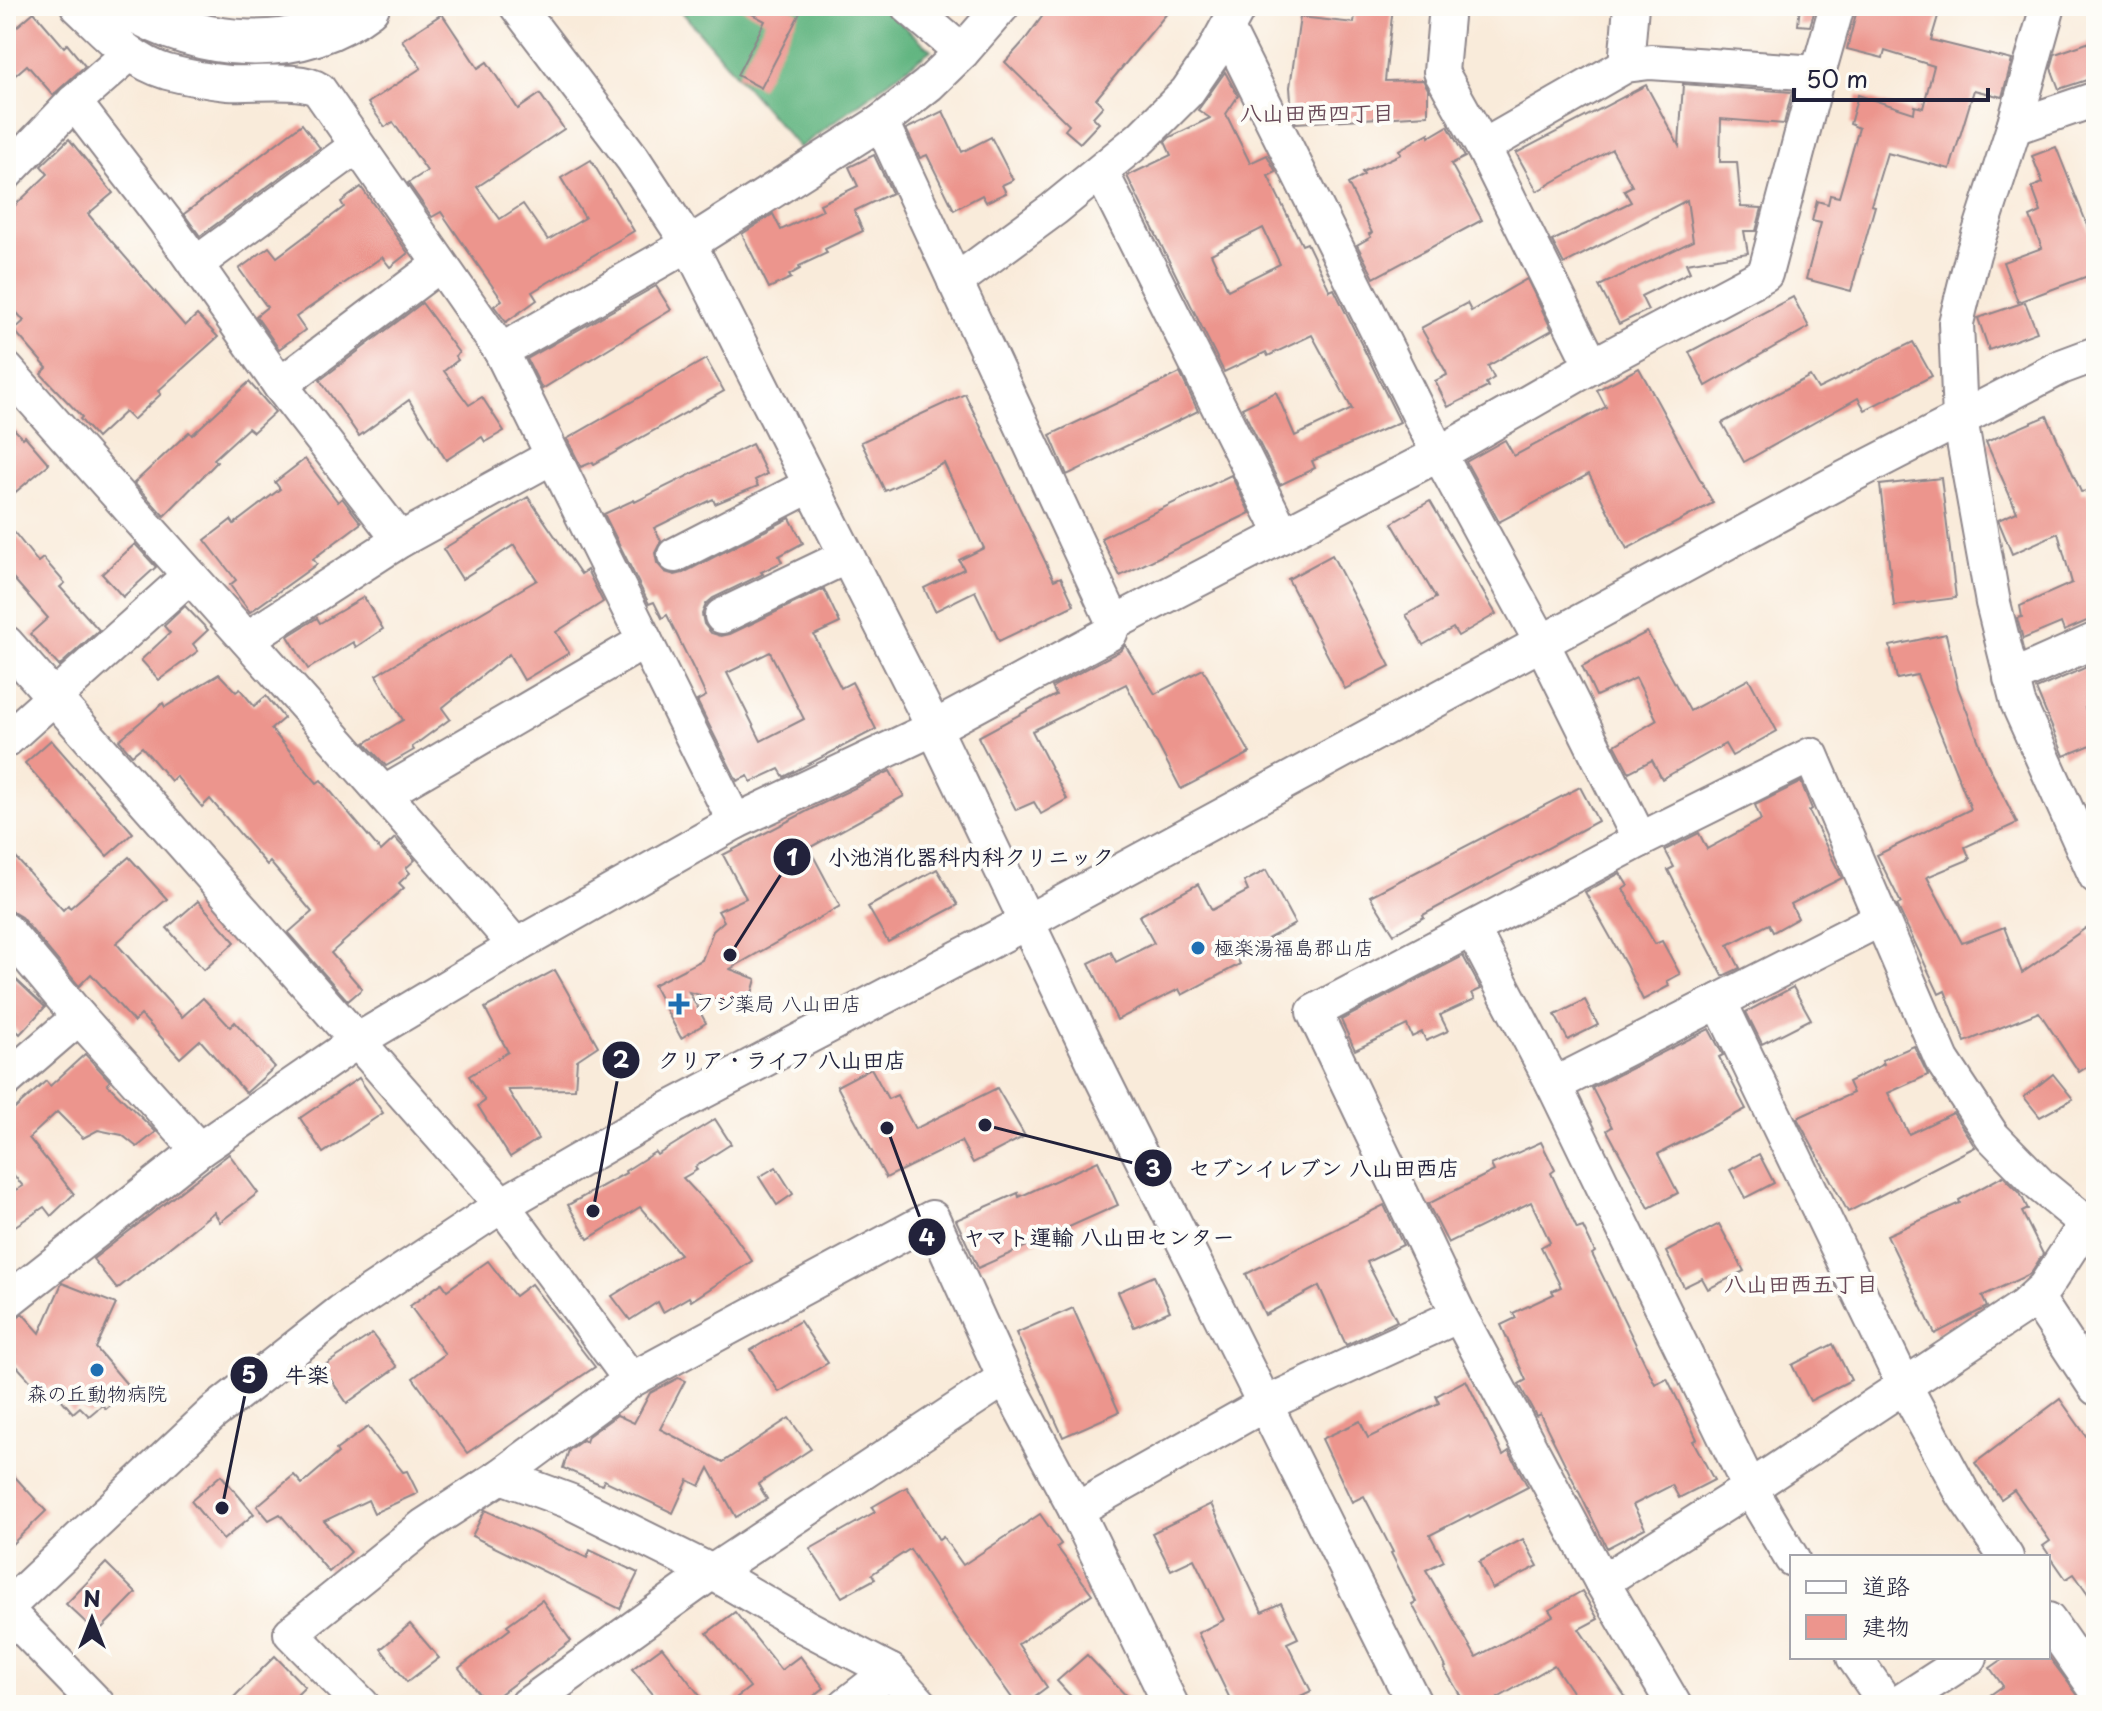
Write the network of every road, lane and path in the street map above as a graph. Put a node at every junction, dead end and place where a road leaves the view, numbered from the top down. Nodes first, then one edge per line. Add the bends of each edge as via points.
1 (78, 6) edge
2 (129, 6) edge
3 (367, 6) edge
4 (517, 6) edge
5 (908, 6) edge
6 (1002, 6) edge
7 (1447, 6) edge
8 (1631, 6) edge
9 (1837, 6) edge
10 (2048, 6) edge
11 (1233, 17) edge
12 (962, 52) junction
13 (129, 54) junction
14 (1626, 65) junction
15 (1818, 73) junction
16 (2096, 99) edge
17 (74, 102) junction
18 (881, 122) junction
19 (2014, 127) junction
20 (357, 146) junction
21 (1483, 147) junction
22 (1101, 172) junction
23 (6, 173) edge
24 (689, 244) junction
25 (196, 264) junction
26 (439, 265) junction
27 (955, 282) junction
28 (501, 351) junction
29 (2096, 354) edge
30 (1592, 366) junction
31 (6, 369) edge
32 (280, 385) junction
33 (1960, 419) junction
34 (1439, 454) junction
35 (553, 456) junction
36 (811, 485) junction
37 (1283, 535) junction
38 (400, 540) junction
39 (675, 555) dead end
40 (847, 556) junction
41 (189, 576) junction
42 (722, 616) dead end
43 (1114, 623) junction
44 (247, 639) junction
45 (2096, 640) edge
46 (645, 641) junction
47 (1541, 641) junction
48 (6, 643) edge
49 (2011, 678) junction
50 (53, 696) junction
51 (934, 728) junction
52 (6, 740) edge
53 (385, 793) junction
54 (735, 822) junction
55 (1640, 840) junction
56 (2096, 876) edge
57 (1880, 919) junction
58 (1025, 923) junction
59 (1472, 929) junction
60 (6, 930) edge
61 (516, 946) junction
62 (1719, 1001) junction
63 (79, 1017) junction
64 (357, 1041) junction
65 (6, 1080) edge
66 (1554, 1085) junction
67 (199, 1150) junction
68 (502, 1205) junction
69 (2091, 1228) edge
70 (2036, 1297) junction
71 (6, 1302) edge
72 (1459, 1315) junction
73 (1005, 1378) junction
74 (631, 1380) junction
75 (1904, 1385) junction
76 (2096, 1388) edge
77 (1263, 1405) junction
78 (501, 1476) junction
79 (1750, 1488) junction
80 (1076, 1510) junction
81 (2005, 1555) edge
82 (1790, 1556) edge
83 (712, 1572) junction
84 (1602, 1582) junction
85 (6, 1609) edge
86 (2050, 1623) edge
87 (1855, 1659) edge
88 (1967, 1659) edge
89 (890, 1671) junction
90 (2096, 1689) edge
91 (98, 1705) edge
92 (362, 1705) edge
93 (527, 1705) edge
94 (846, 1705) edge
95 (921, 1705) edge
96 (1171, 1705) edge
97 (1415, 1705) edge
98 (1674, 1705) edge
99 (1887, 1705) edge
100 (1896, 1705) edge

1 - 13 street
2 - 3 highway via 176,31 231,42 294,39 330,28
4 - 24 street via 633,159
5 - 12 street
6 - 12 street
7 - 21 street via 1441,72
8 - 14 street
9 - 15 street
10 - 19 street
11 - 22 street via 1187,92
11 - 34 street
12 - 18 street
13 - 17 street
13 - 20 street via 165,72 216,81 312,85
14 - 15 street
14 - 21 street
15 - 30 street via 1765,274
16 - 19 street
17 - 23 street
17 - 25 street
18 - 24 street
18 - 27 street
19 - 33 street via 1956,323
20 - 25 street
20 - 26 street
21 - 30 street
22 - 27 street
22 - 37 street
24 - 28 street
24 - 36 street
25 - 32 street
26 - 28 street
26 - 32 street
27 - 43 street
28 - 35 street
29 - 33 street
30 - 34 street
31 - 41 street
32 - 38 street
33 - 47 street
33 - 49 street
34 - 37 street
34 - 47 street
35 - 38 street
35 - 46 street
36 - 39 street
36 - 40 street
37 - 43 street
38 - 44 street
40 - 42 street
40 - 51 street
41 - 44 street
41 - 50 street
43 - 51 street via 1110,633
44 - 53 street
45 - 49 street
46 - 53 street
46 - 54 street
47 - 55 street
47 - 58 street
48 - 50 street
49 - 56 street
50 - 52 street
50 - 64 street
51 - 54 street
51 - 58 street
53 - 61 street
54 - 61 street
55 - 57 street via 1811,755
55 - 59 street
57 - 62 street
57 - 69 street via 1942,1060 1992,1136
58 - 68 street via 652,1118
58 - 77 street
59 - 66 street
59 - 72 street via 1314,1012
60 - 63 street
61 - 64 street
62 - 66 street
62 - 75 street
63 - 65 street
63 - 67 street
64 - 67 street
64 - 68 street
66 - 79 street
67 - 71 street
68 - 74 street
68 - 85 street via 341,1312 213,1413
69 - 70 street
70 - 75 street
70 - 76 street
72 - 77 street
72 - 84 street
73 - 74 street via 932,1218
73 - 80 street
73 - 83 street
74 - 78 street
75 - 79 street
75 - 81 street via 1963,1494
77 - 80 street
77 - 97 street
78 - 83 street via 569,1501
78 - 92 street via 424,1526 291,1633
79 - 82 street
79 - 84 street
80 - 96 street
83 - 89 street
83 - 93 street
84 - 98 street
85 - 91 street
86 - 90 street
87 - 99 street
88 - 100 street
89 - 94 street
89 - 95 street

